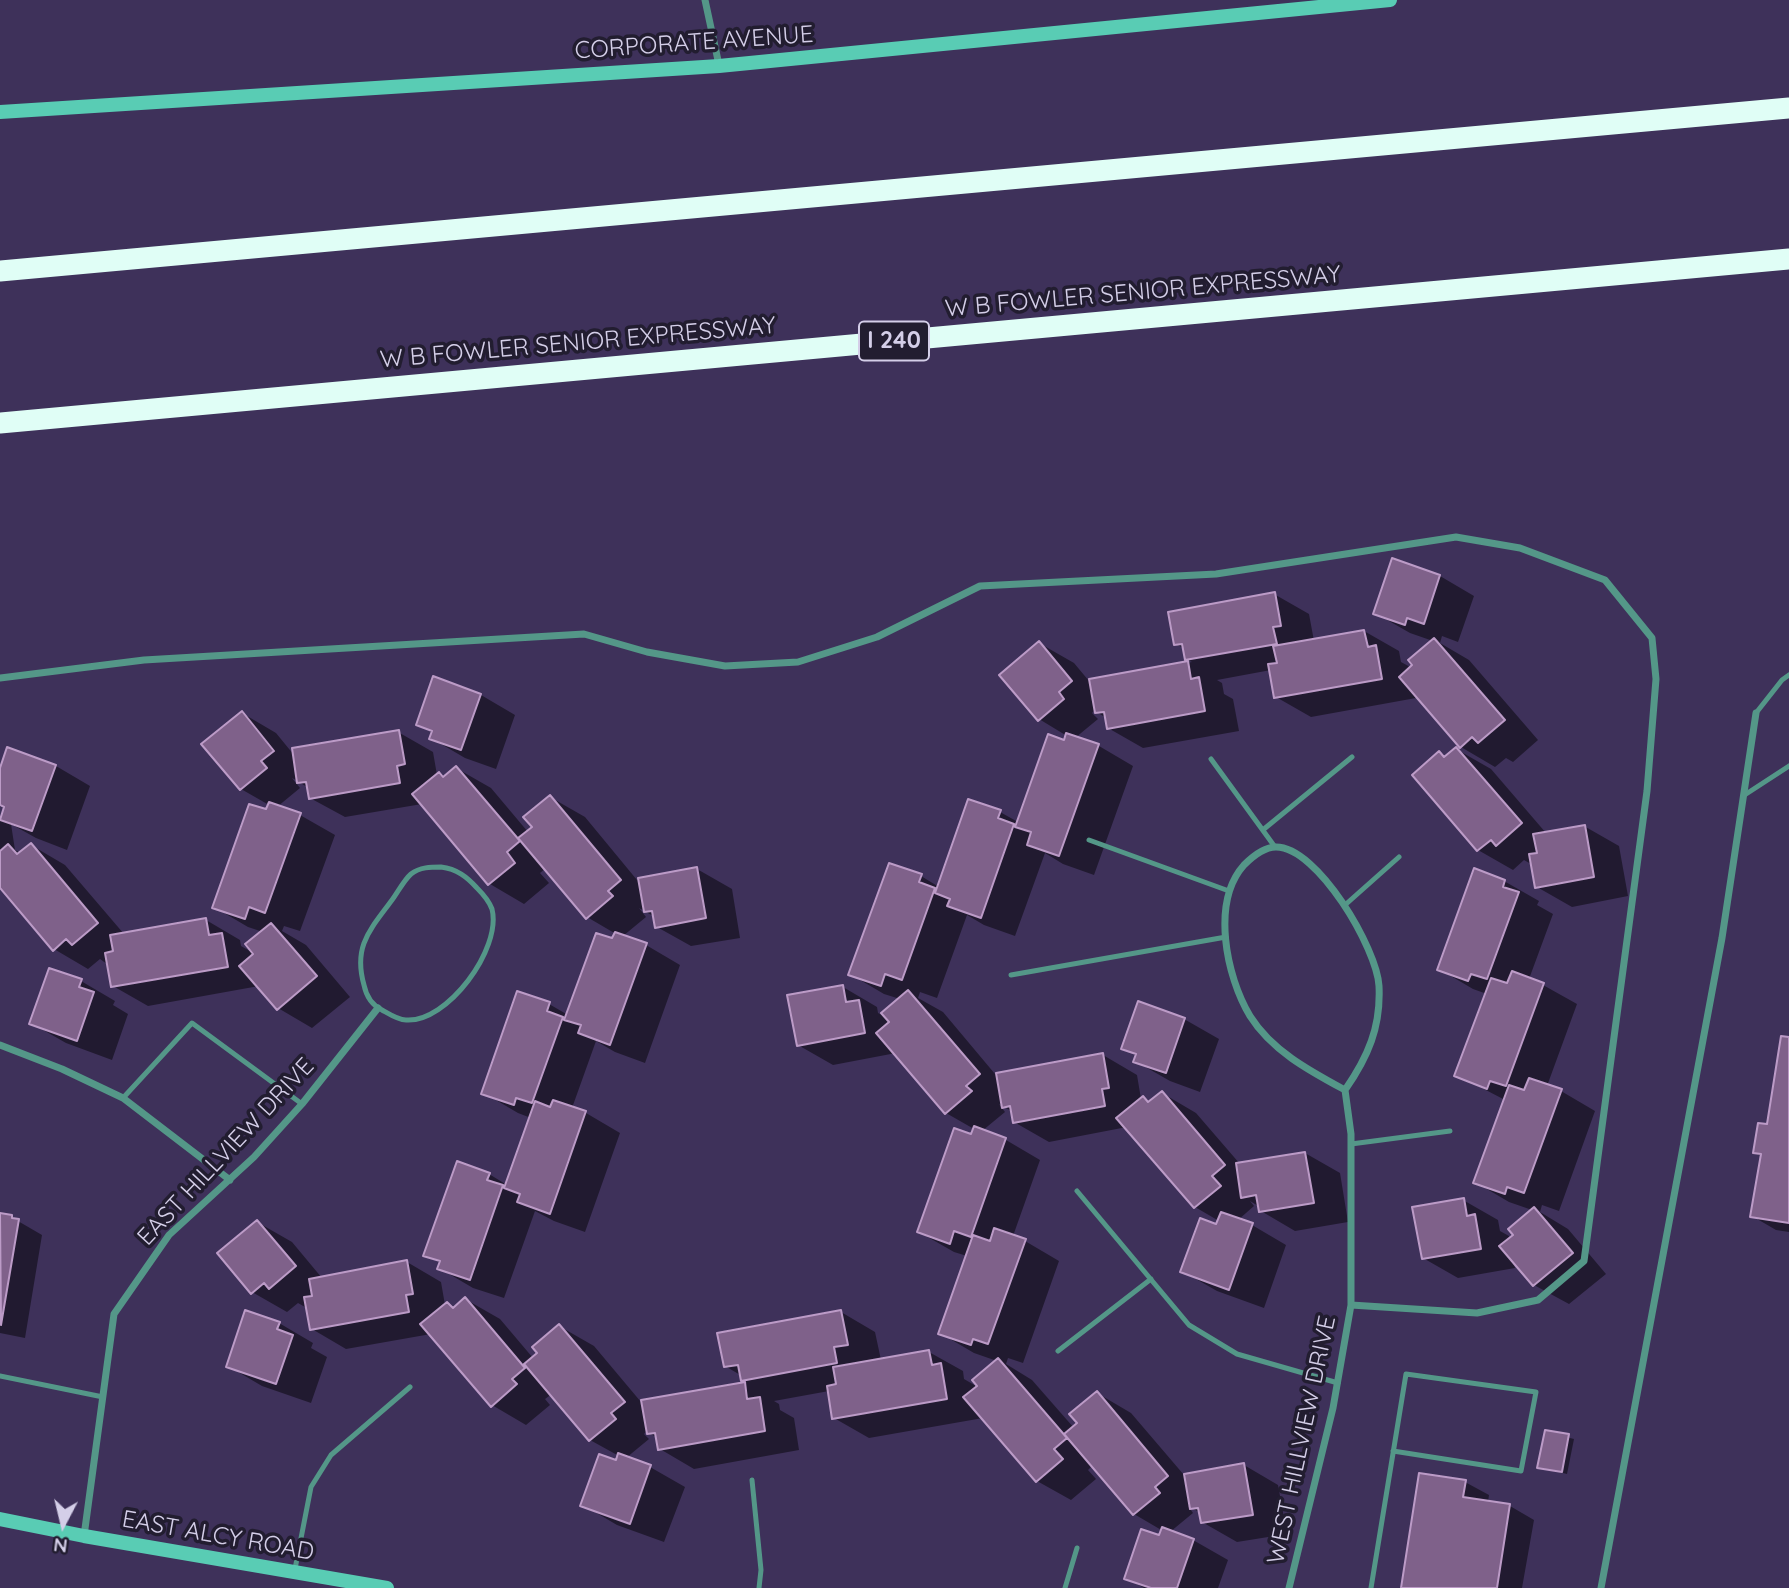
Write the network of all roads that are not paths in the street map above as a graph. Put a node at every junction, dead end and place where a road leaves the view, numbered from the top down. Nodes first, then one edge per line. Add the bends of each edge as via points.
1 (705, 0) edge
2 (1390, 0) edge
3 (719, 66) junction
4 (1789, 108) edge
5 (0, 112) edge
6 (1789, 259) edge
7 (0, 271) edge
8 (0, 423) edge
9 (1789, 675) edge
10 (0, 678) edge
11 (1756, 713) joint
12 (1352, 757) dead end
13 (1211, 759) dead end
14 (1789, 766) edge
15 (1743, 796) junction
16 (1264, 830) junction
17 (1088, 839) dead end
18 (1275, 847) junction
19 (1399, 857) dead end
20 (1229, 891) junction
21 (1345, 905) junction
22 (1226, 937) junction
23 (1011, 975) dead end
24 (378, 1008) junction
25 (0, 1045) edge
26 (1345, 1090) junction
27 (123, 1098) junction
28 (302, 1104) junction
29 (1450, 1131) dead end
30 (1351, 1144) junction
31 (230, 1180) junction
32 (1077, 1191) dead end
33 (1151, 1279) junction
34 (1351, 1305) junction
35 (1058, 1351) dead end
36 (0, 1376) edge
37 (1338, 1383) junction
38 (410, 1387) dead end
39 (103, 1397) junction
40 (1393, 1451) junction
41 (752, 1480) dead end
42 (0, 1519) edge
43 (84, 1536) junction
44 (1077, 1548) dead end
45 (295, 1572) junction
46 (387, 1588) edge
47 (759, 1588) edge
48 (1065, 1588) edge
49 (1289, 1588) edge
50 (1371, 1588) edge
51 (1601, 1588) edge

1 - 3 street
2 - 3 street, CORPORATE AVENUE
3 - 5 street, CORPORATE AVENUE
4 - 7 highway
6 - 8 highway, W B FOWLER SENIOR EXPRESSWAY / I 240
9 - 11 lane
10 - 34 street via 144,660 584,634 647,652 724,666 798,662 877,637 980,586 1216,574 1456,537 1520,548 1605,580 1652,638 1656,679 1647,791 1584,1261 1538,1300 1477,1313
11 - 15 street
12 - 16 lane
13 - 16 lane
14 - 15 lane
15 - 51 street via 1722,938
16 - 18 lane
17 - 20 lane
18 - 20 street via 1252,856
18 - 21 street via 1293,851 1317,870
19 - 21 lane
20 - 22 street
21 - 26 street via 1371,954 1379,983 1374,1035 1364,1063
22 - 23 lane
22 - 26 street via 1249,1015 1303,1068
24 - 24 lane via 366,994 360,971 366,935 411,874 425,868 453,869 469,879 492,910 493,928 484,959 439,1012 404,1020
24 - 28 street, EAST HILLVIEW DRIVE
25 - 27 street
26 - 30 street, WEST HILLVIEW DRIVE
27 - 28 lane via 192,1023
27 - 31 street
28 - 31 street, EAST HILLVIEW DRIVE
29 - 30 lane
30 - 34 street, WEST HILLVIEW DRIVE
31 - 39 street, EAST HILLVIEW DRIVE via 169,1235 114,1314
32 - 33 lane
33 - 35 lane
33 - 37 lane via 1189,1325 1237,1354
34 - 37 street, WEST HILLVIEW DRIVE
36 - 39 lane
37 - 49 street, WEST HILLVIEW DRIVE
38 - 45 lane via 331,1455 311,1487
39 - 43 street, EAST HILLVIEW DRIVE
40 - 40 lane via 1406,1374 1535,1392 1521,1471
40 - 50 lane
41 - 47 lane
42 - 43 street, EAST ALCY ROAD
43 - 45 street, EAST ALCY ROAD
44 - 48 lane
45 - 46 street, EAST ALCY ROAD

